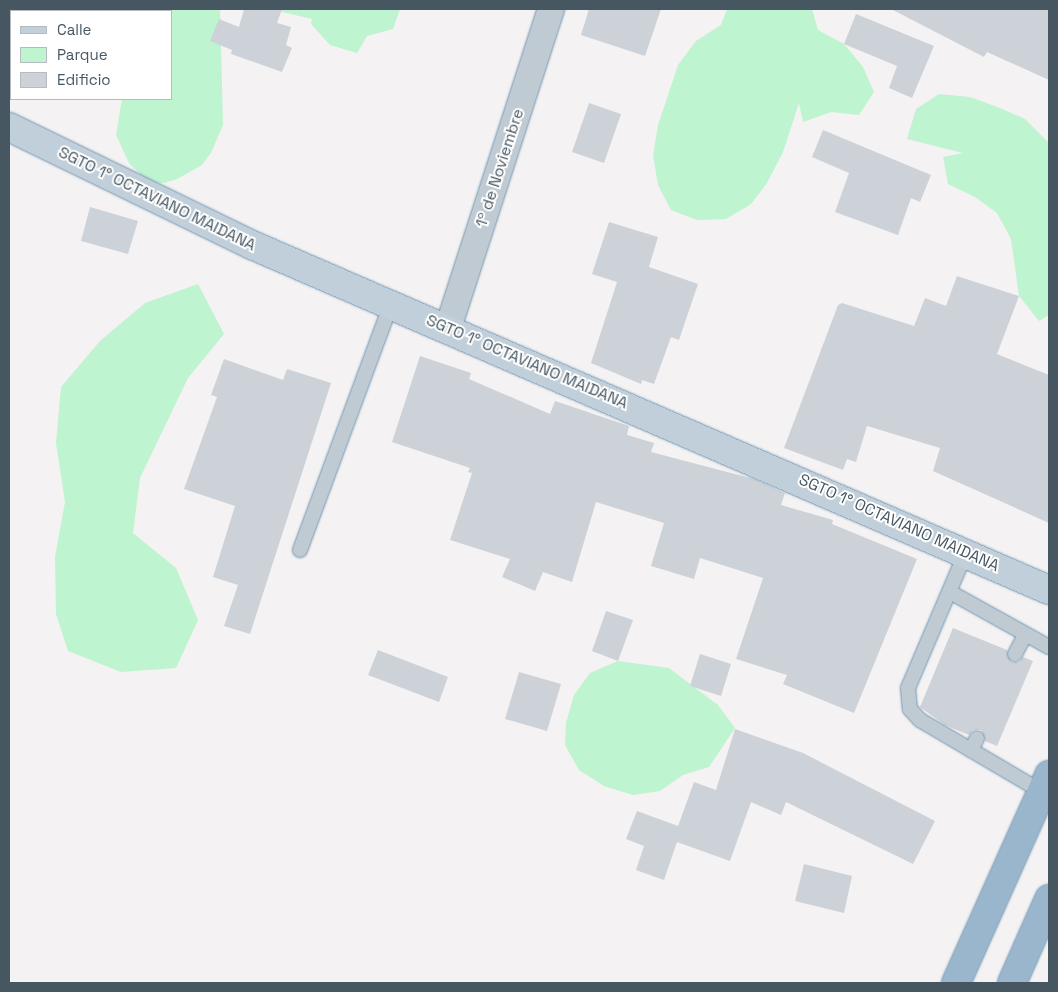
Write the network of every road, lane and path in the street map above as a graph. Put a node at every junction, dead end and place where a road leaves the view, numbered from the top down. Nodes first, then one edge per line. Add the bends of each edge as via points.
1 (552, 9) edge
2 (9, 127) edge
3 (391, 304) junction
4 (448, 328) junction
5 (300, 550) dead end
6 (966, 552) junction
7 (1049, 590) edge
8 (950, 592) junction
9 (1025, 635) junction
10 (1049, 647) edge
11 (1015, 654) dead end
12 (1046, 784) edge
13 (1049, 899) edge
14 (956, 983) edge
15 (1012, 983) edge

1 - 4 street, 1º de Noviembre
2 - 3 main road, SGTO 1° OCTAVIANO MAIDANA via 252,245
3 - 4 main road, SGTO 1° OCTAVIANO MAIDANA
3 - 5 lane
4 - 6 main road, SGTO 1° OCTAVIANO MAIDANA
6 - 7 main road, SGTO 1° OCTAVIANO MAIDANA
6 - 8 lane
8 - 9 lane
8 - 12 lane via 908,688 910,709 920,720 974,744
9 - 10 lane
9 - 11 lane
12 - 14 highway
13 - 15 highway

